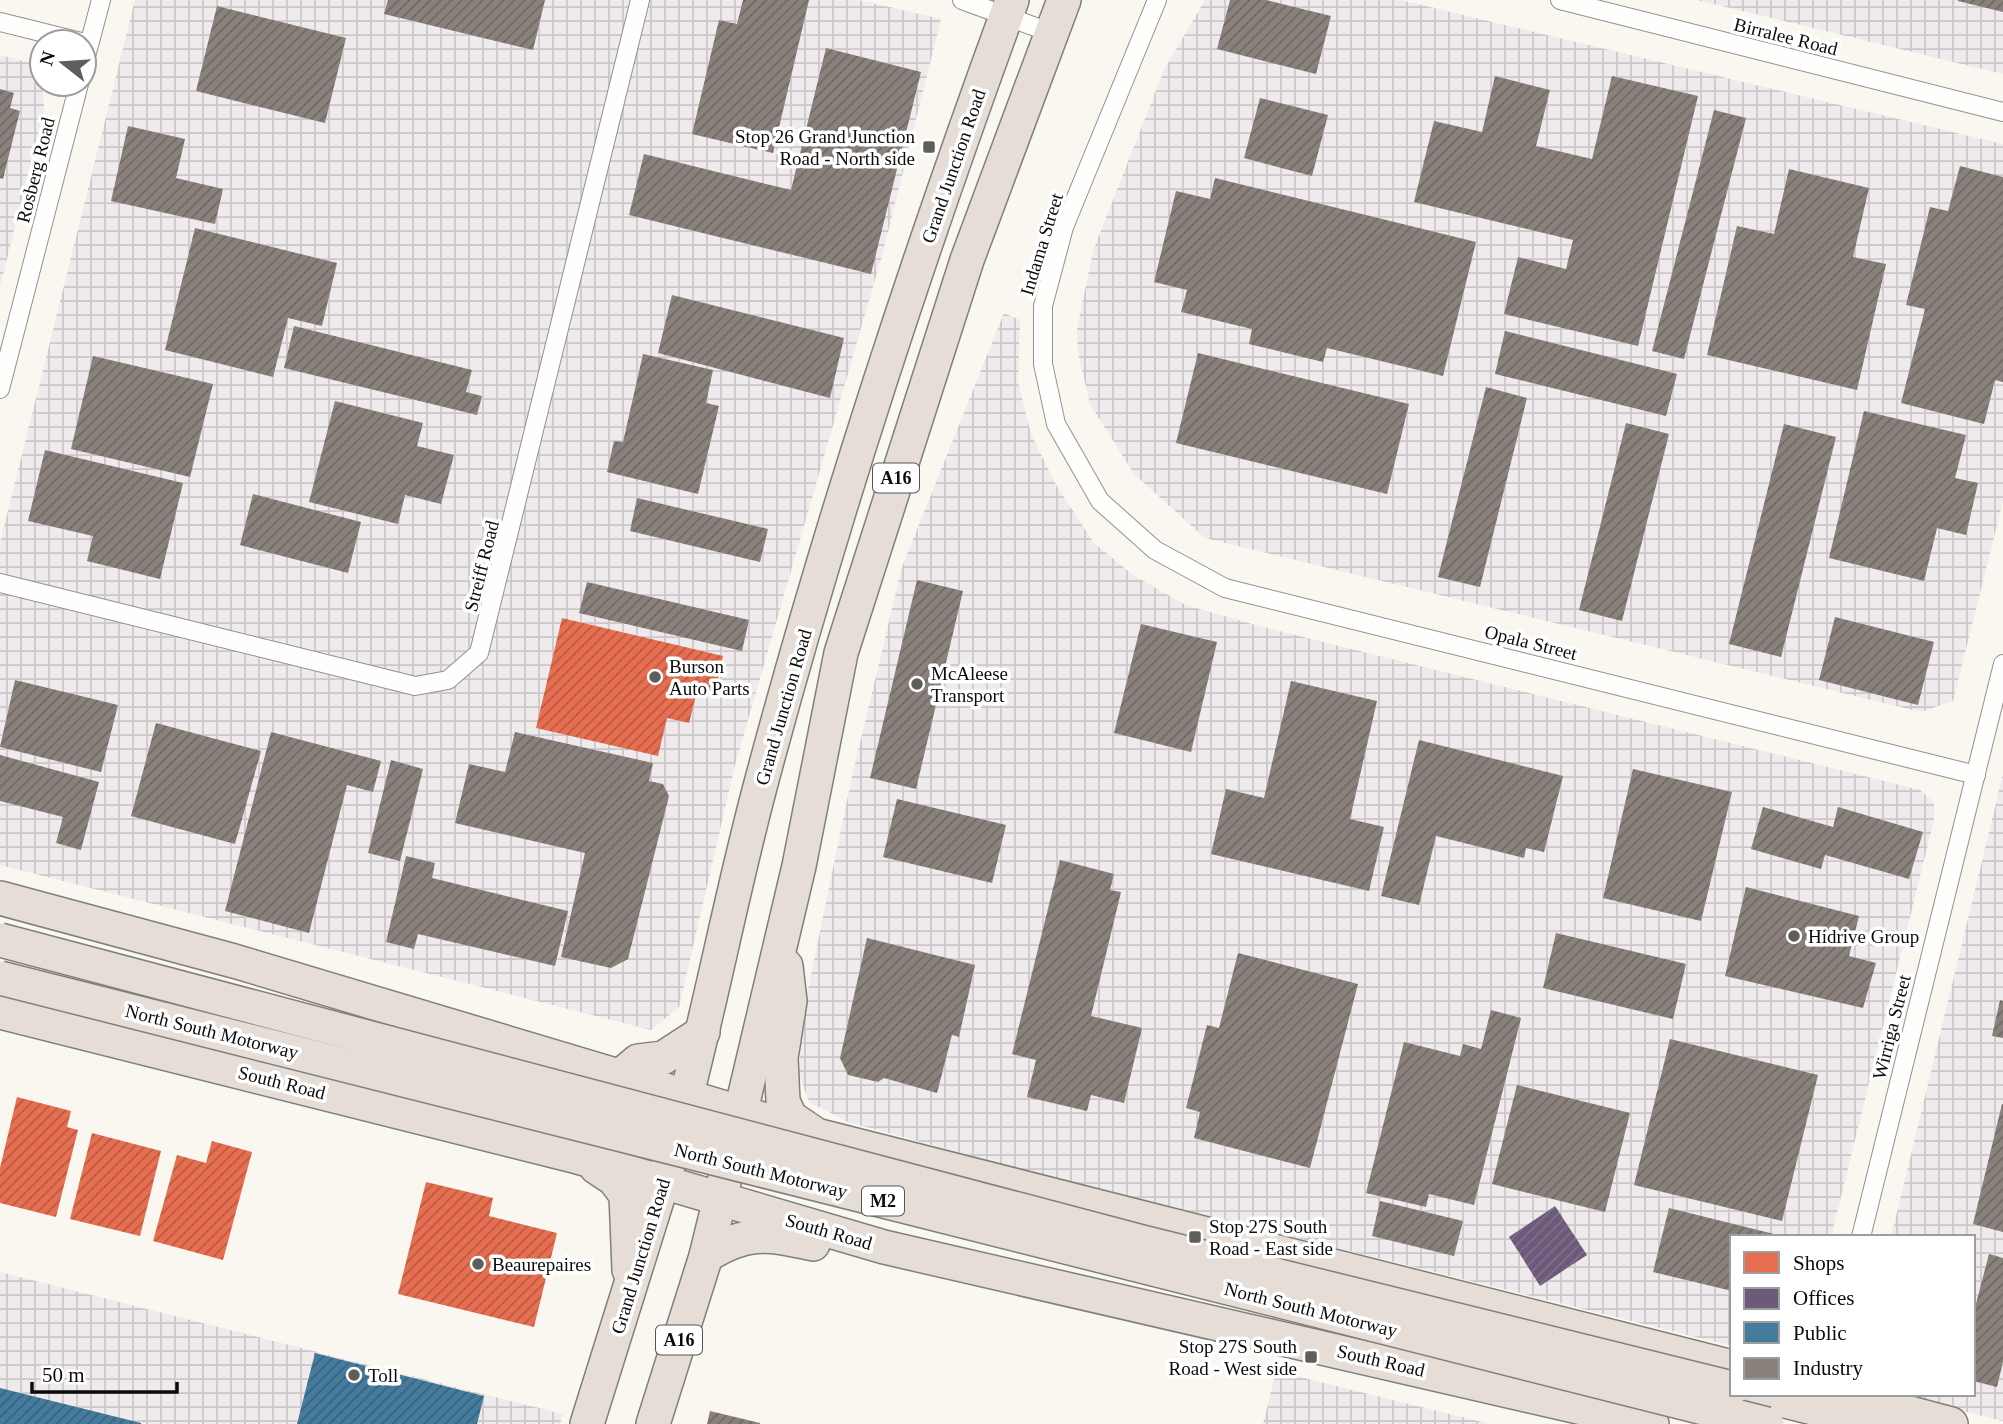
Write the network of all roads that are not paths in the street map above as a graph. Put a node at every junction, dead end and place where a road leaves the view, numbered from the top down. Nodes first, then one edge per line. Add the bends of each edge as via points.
1 (100, 0) edge
2 (640, 0) edge
3 (962, 0) edge
4 (1064, 0) edge
5 (1157, 0) edge
6 (1560, 0) edge
7 (1009, 8) edge
8 (0, 22) edge
9 (90, 28) edge
10 (28, 29) edge
11 (1052, 33) junction
12 (75, 98) edge
13 (2003, 112) edge
14 (0, 389) edge
15 (1100, 501) joint
16 (0, 583) edge
17 (2003, 664) edge
18 (1976, 775) junction
19 (0, 898) edge
20 (783, 935) junction
21 (0, 940) edge
22 (0, 978) edge
23 (6, 1013) edge
24 (703, 1032) junction
25 (619, 1077) junction
26 (686, 1097) junction
27 (741, 1110) junction
28 (816, 1135) junction
29 (574, 1156) junction
30 (663, 1183) junction
31 (720, 1199) junction
32 (803, 1223) junction
33 (1861, 1235) edge
34 (884, 1247) junction
35 (706, 1256) junction
36 (631, 1287) junction
37 (1730, 1366) edge
38 (1730, 1388) edge
39 (1765, 1396) edge
40 (1845, 1396) edge
41 (587, 1424) edge
42 (653, 1424) edge
43 (1652, 1424) edge
44 (1767, 1424) edge
45 (1877, 1424) edge
46 (1951, 1424) edge

1 - 9 street
2 - 16 street, Streiff Road via 479,653 448,680 415,687
3 - 7 street
4 - 11 highway, A16
5 - 15 street, Indama Street via 1064,227 1043,306 1043,364 1056,424
6 - 13 street, Birralee Road
7 - 11 street
7 - 24 highway, Grand Junction Road / A16 via 876,387 835,521 760,789
8 - 10 street
11 - 20 highway, A16 via 967,260 841,653
12 - 14 street, Rosberg Road
15 - 18 street, Opala Street via 1155,550 1225,588
17 - 18 street, Wirriga Street
18 - 33 street, Wirriga Street
19 - 25 highway via 234,961
20 - 27 highway, A16
20 - 28 highway via 790,1001 781,1058 783,1101 790,1117
21 - 38 highway, North South Motorway / M2, bridge via 1142,1242
22 - 44 highway, North South Motorway / M2, bridge
23 - 29 highway, South Road
24 - 25 highway via 663,1058 638,1061
24 - 26 highway, Grand Junction Road / A16
25 - 26 highway
26 - 27 highway
26 - 30 highway, Grand Junction Road / A16
27 - 28 highway
27 - 31 highway, A16
28 - 32 highway via 784,1159 780,1183
28 - 37 highway
29 - 30 highway, South Road
29 - 36 highway via 608,1175 626,1195
30 - 31 highway, South Road
30 - 36 highway, Grand Junction Road / A16
31 - 32 highway, South Road
31 - 35 highway, A16
32 - 34 highway, South Road
34 - 35 highway via 837,1249 760,1236 731,1240
34 - 43 highway, South Road
35 - 42 highway, A16
36 - 41 highway, Grand Junction Road / A16
39 - 45 highway
40 - 46 highway

